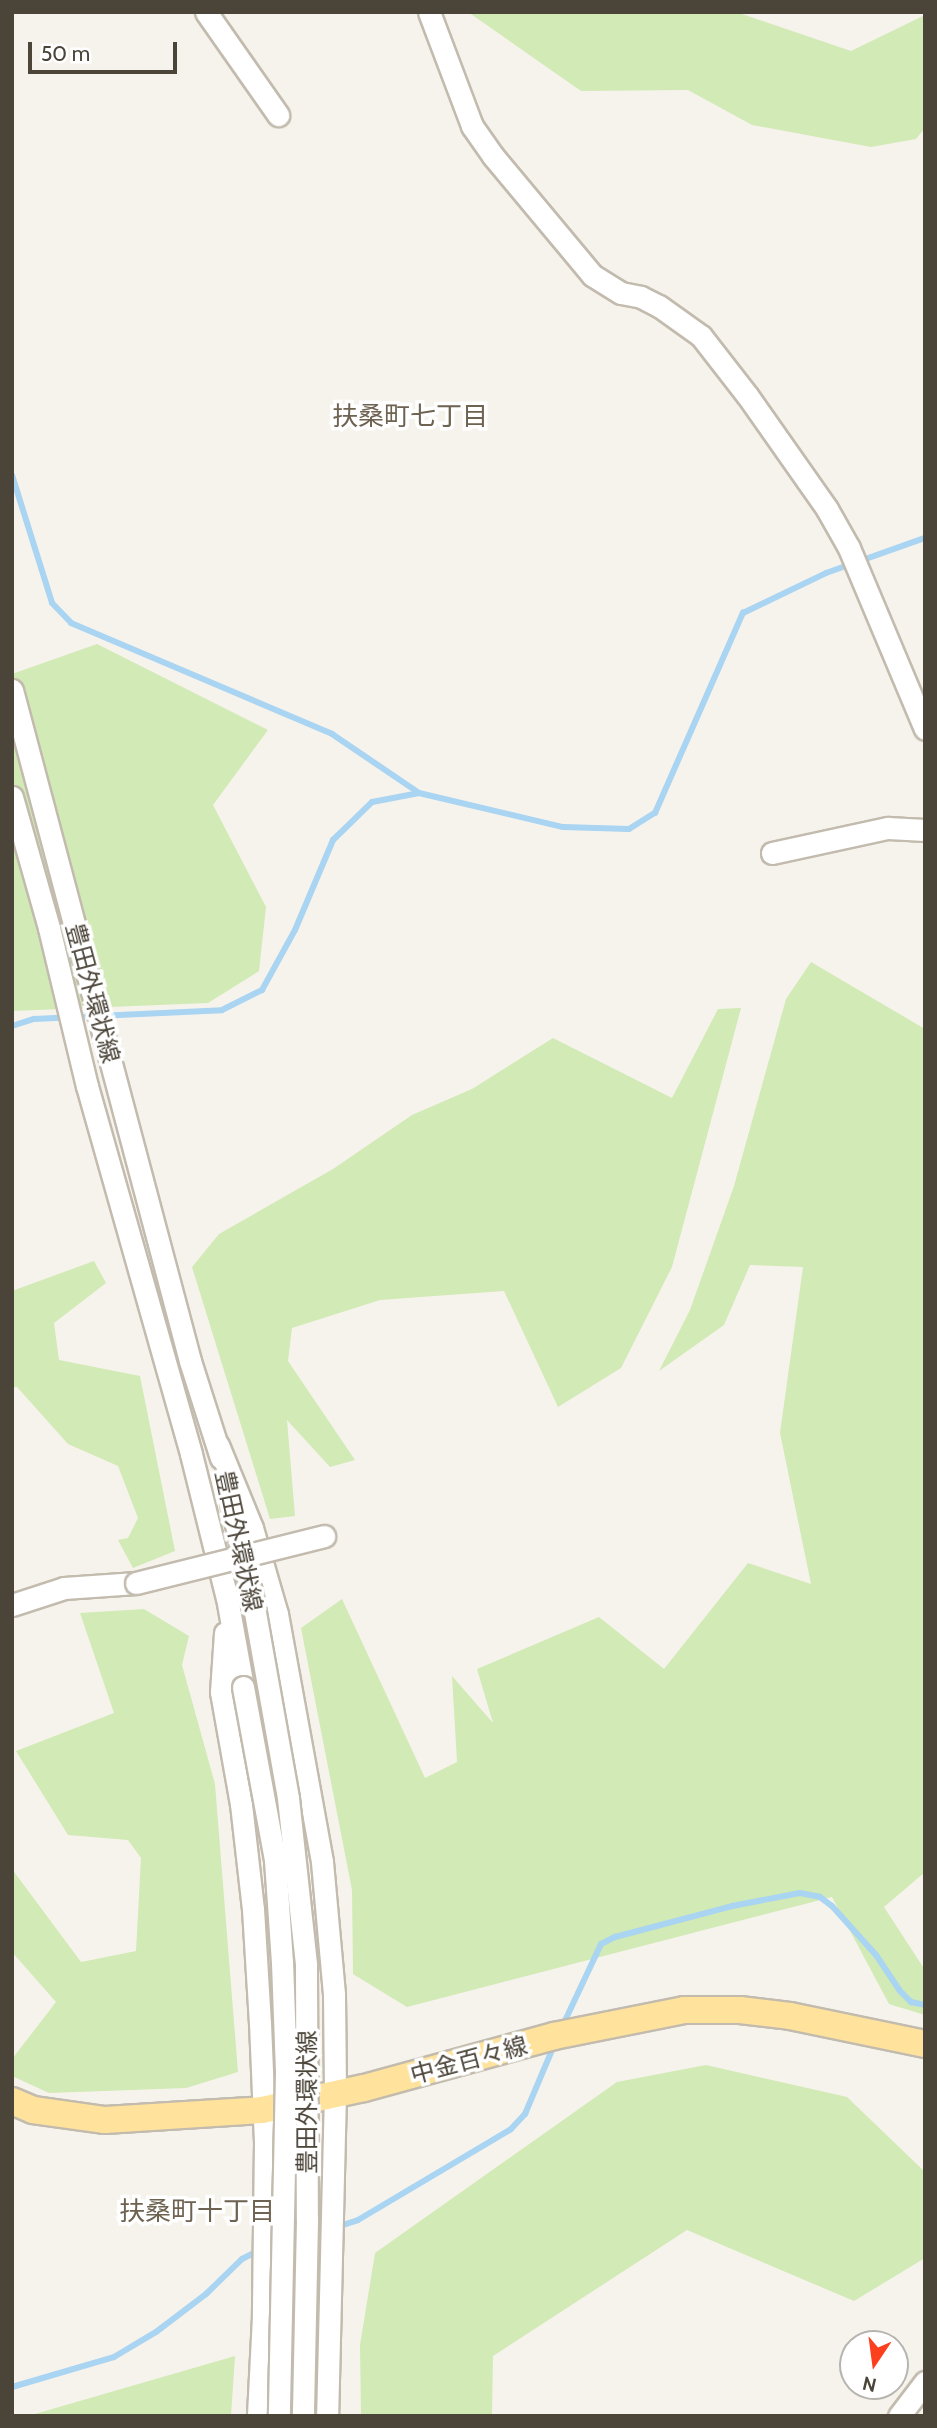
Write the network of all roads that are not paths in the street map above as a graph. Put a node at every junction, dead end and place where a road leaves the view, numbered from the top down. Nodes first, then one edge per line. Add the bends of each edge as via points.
1 (206, 12) edge
2 (429, 12) edge
3 (278, 115) dead end
4 (12, 690) edge
5 (925, 729) edge
6 (12, 797) edge
7 (925, 830) edge
8 (772, 853) dead end
9 (218, 1445) junction
10 (324, 1536) dead end
11 (227, 1598) junction
12 (12, 1605) edge
13 (925, 2044) edge
14 (335, 2093) junction
15 (12, 2101) edge
16 (262, 2110) junction
17 (925, 2382) edge
18 (258, 2416) edge
19 (279, 2416) edge
20 (303, 2416) edge
21 (327, 2416) edge
22 (899, 2416) edge

1 - 3 street
2 - 5 street via 472,126 493,156 592,275 621,293 659,306 701,337 827,509 849,548
4 - 9 street, 豊田外環状線 via 190,1361
6 - 11 street, 豊田外環状線
7 - 8 street via 888,828
9 - 14 street via 256,1540 278,1614 299,1717 322,1862 334,1994
9 - 20 street, 豊田外環状線, bridge via 251,1590 288,1798 306,1965
10 - 12 street, bridge via 136,1583 64,1588
11 - 16 street via 221,1692 253,1909
11 - 19 street, 豊田外環状線, bridge via 275,1860 282,1962 286,2073
13 - 14 main road, 中金百々線 via 790,2016 684,2010 554,2036
14 - 16 main road, 中金百々線
14 - 21 street
15 - 16 main road, 中金百々線 via 33,2110 105,2120
16 - 18 street via 263,2316
17 - 22 street

